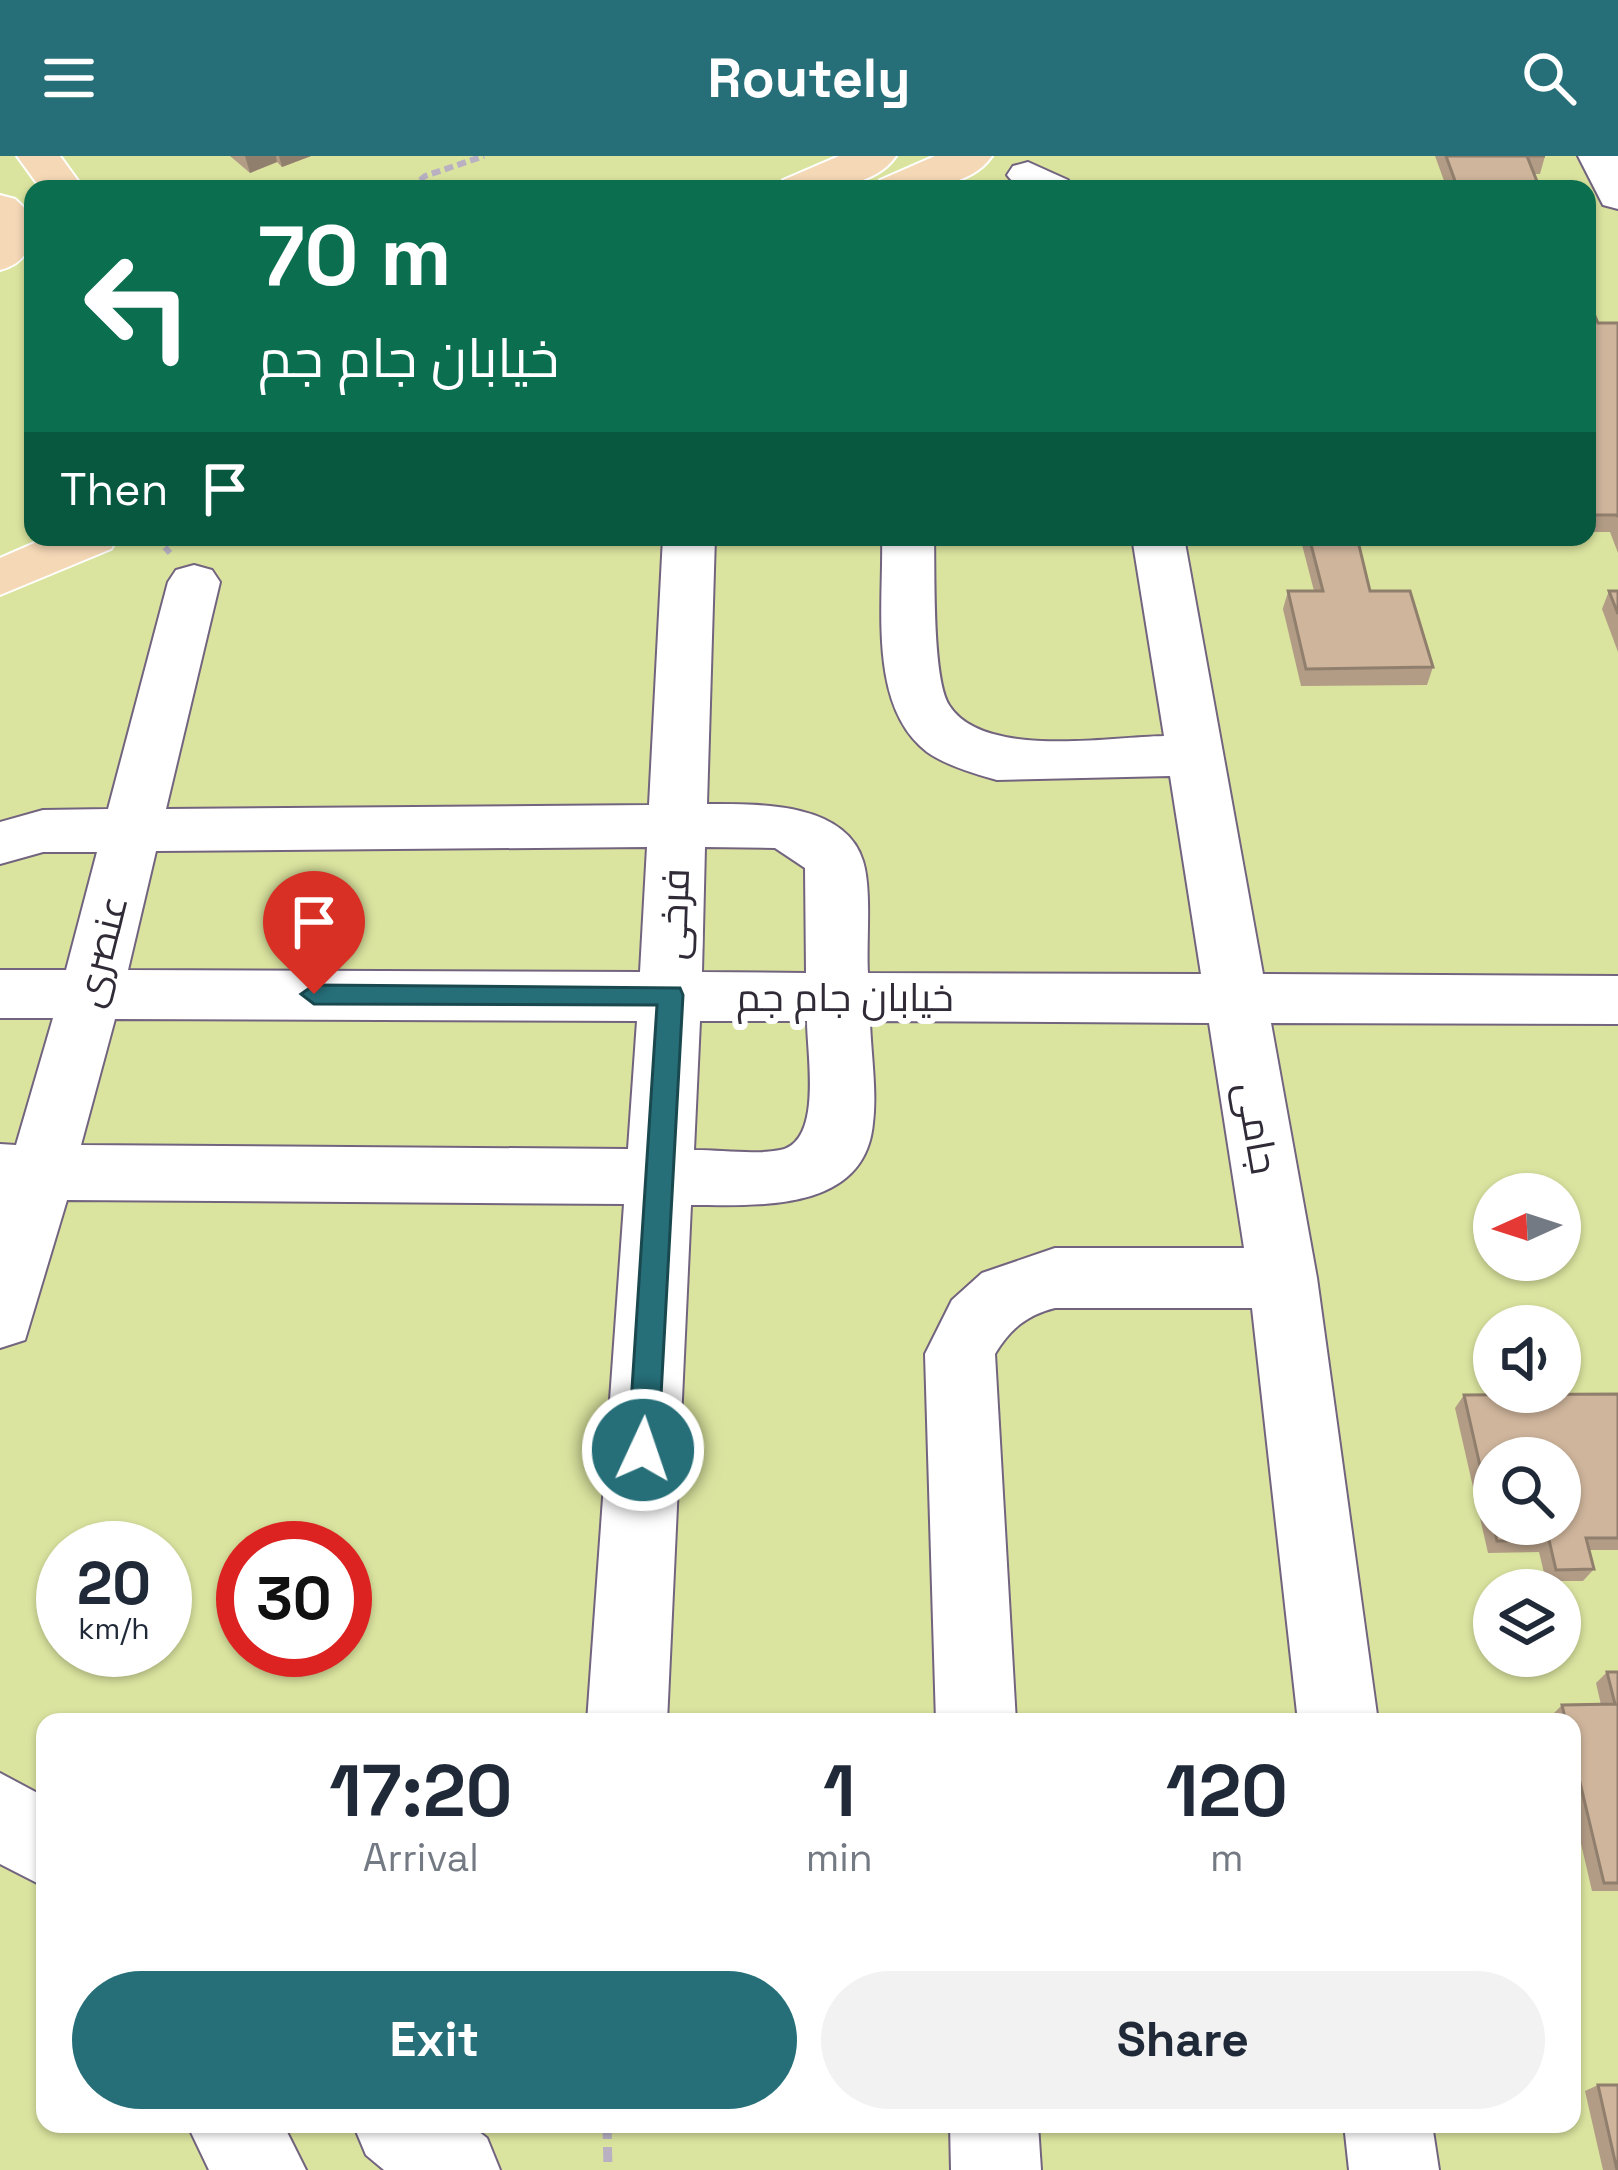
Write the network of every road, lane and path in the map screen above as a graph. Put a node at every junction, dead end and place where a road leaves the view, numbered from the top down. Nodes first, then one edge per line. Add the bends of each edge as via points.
1 (38, 156) edge
2 (484, 156) edge
3 (875, 156) edge
4 (971, 156) edge
5 (1599, 156) edge
6 (56, 180) edge
7 (420, 180) edge
8 (819, 180) edge
9 (916, 180) edge
10 (1618, 196) edge
11 (0, 208) edge
12 (0, 257) edge
13 (73, 546) edge
14 (689, 546) edge
15 (908, 546) edge
16 (1160, 546) edge
17 (0, 578) edge
18 (194, 582) dead end
19 (1195, 755) junction
20 (677, 826) junction
21 (132, 830) junction
22 (0, 843) edge
23 (0, 994) edge
24 (91, 994) junction
25 (670, 995) junction
26 (837, 996) junction
27 (1618, 1000) edge
28 (1236, 1001) junction
29 (22, 1172) edge
30 (659, 1177) junction
31 (1282, 1278) junction
32 (0, 1318) edge
33 (628, 1713) edge
34 (976, 1713) edge
35 (1337, 1713) edge
36 (238, 2133) edge
37 (408, 2133) edge
38 (607, 2133) edge
39 (994, 2133) edge
40 (1389, 2133) edge
41 (261, 2170) edge
42 (455, 2170) edge
43 (608, 2170) edge
44 (996, 2170) edge
45 (1394, 2170) edge

1 - 6 main road
2 - 7 path
3 - 8 main road
4 - 9 main road
5 - 10 street
11 - 12 main road via 21,230
13 - 17 main road
14 - 20 street, فرخی
15 - 19 street via 913,671 921,709 947,738 997,760
16 - 19 street, جامی
18 - 21 street, عنصری
19 - 28 street, جامی
20 - 21 street
20 - 25 street, فرخی
20 - 26 street via 768,825 823,848 834,862
21 - 22 street via 43,831
21 - 24 street, عنصری
23 - 24 street, خیابان جام جم
24 - 25 street, خیابان جام جم
24 - 29 street, عنصری
25 - 26 street, خیابان جام جم
25 - 30 street, فرخی
26 - 28 street, خیابان جام جم
26 - 30 street via 841,1126 823,1160 783,1178
27 - 28 street, خیابان جام جم
28 - 31 street, جامی
29 - 30 street
29 - 32 street, عنصری
30 - 33 street, فرخی
31 - 34 street via 1055,1278 1021,1286 978,1312 960,1354
31 - 35 street, جامی
36 - 41 street
37 - 42 street
38 - 43 path
39 - 44 street
40 - 45 street

